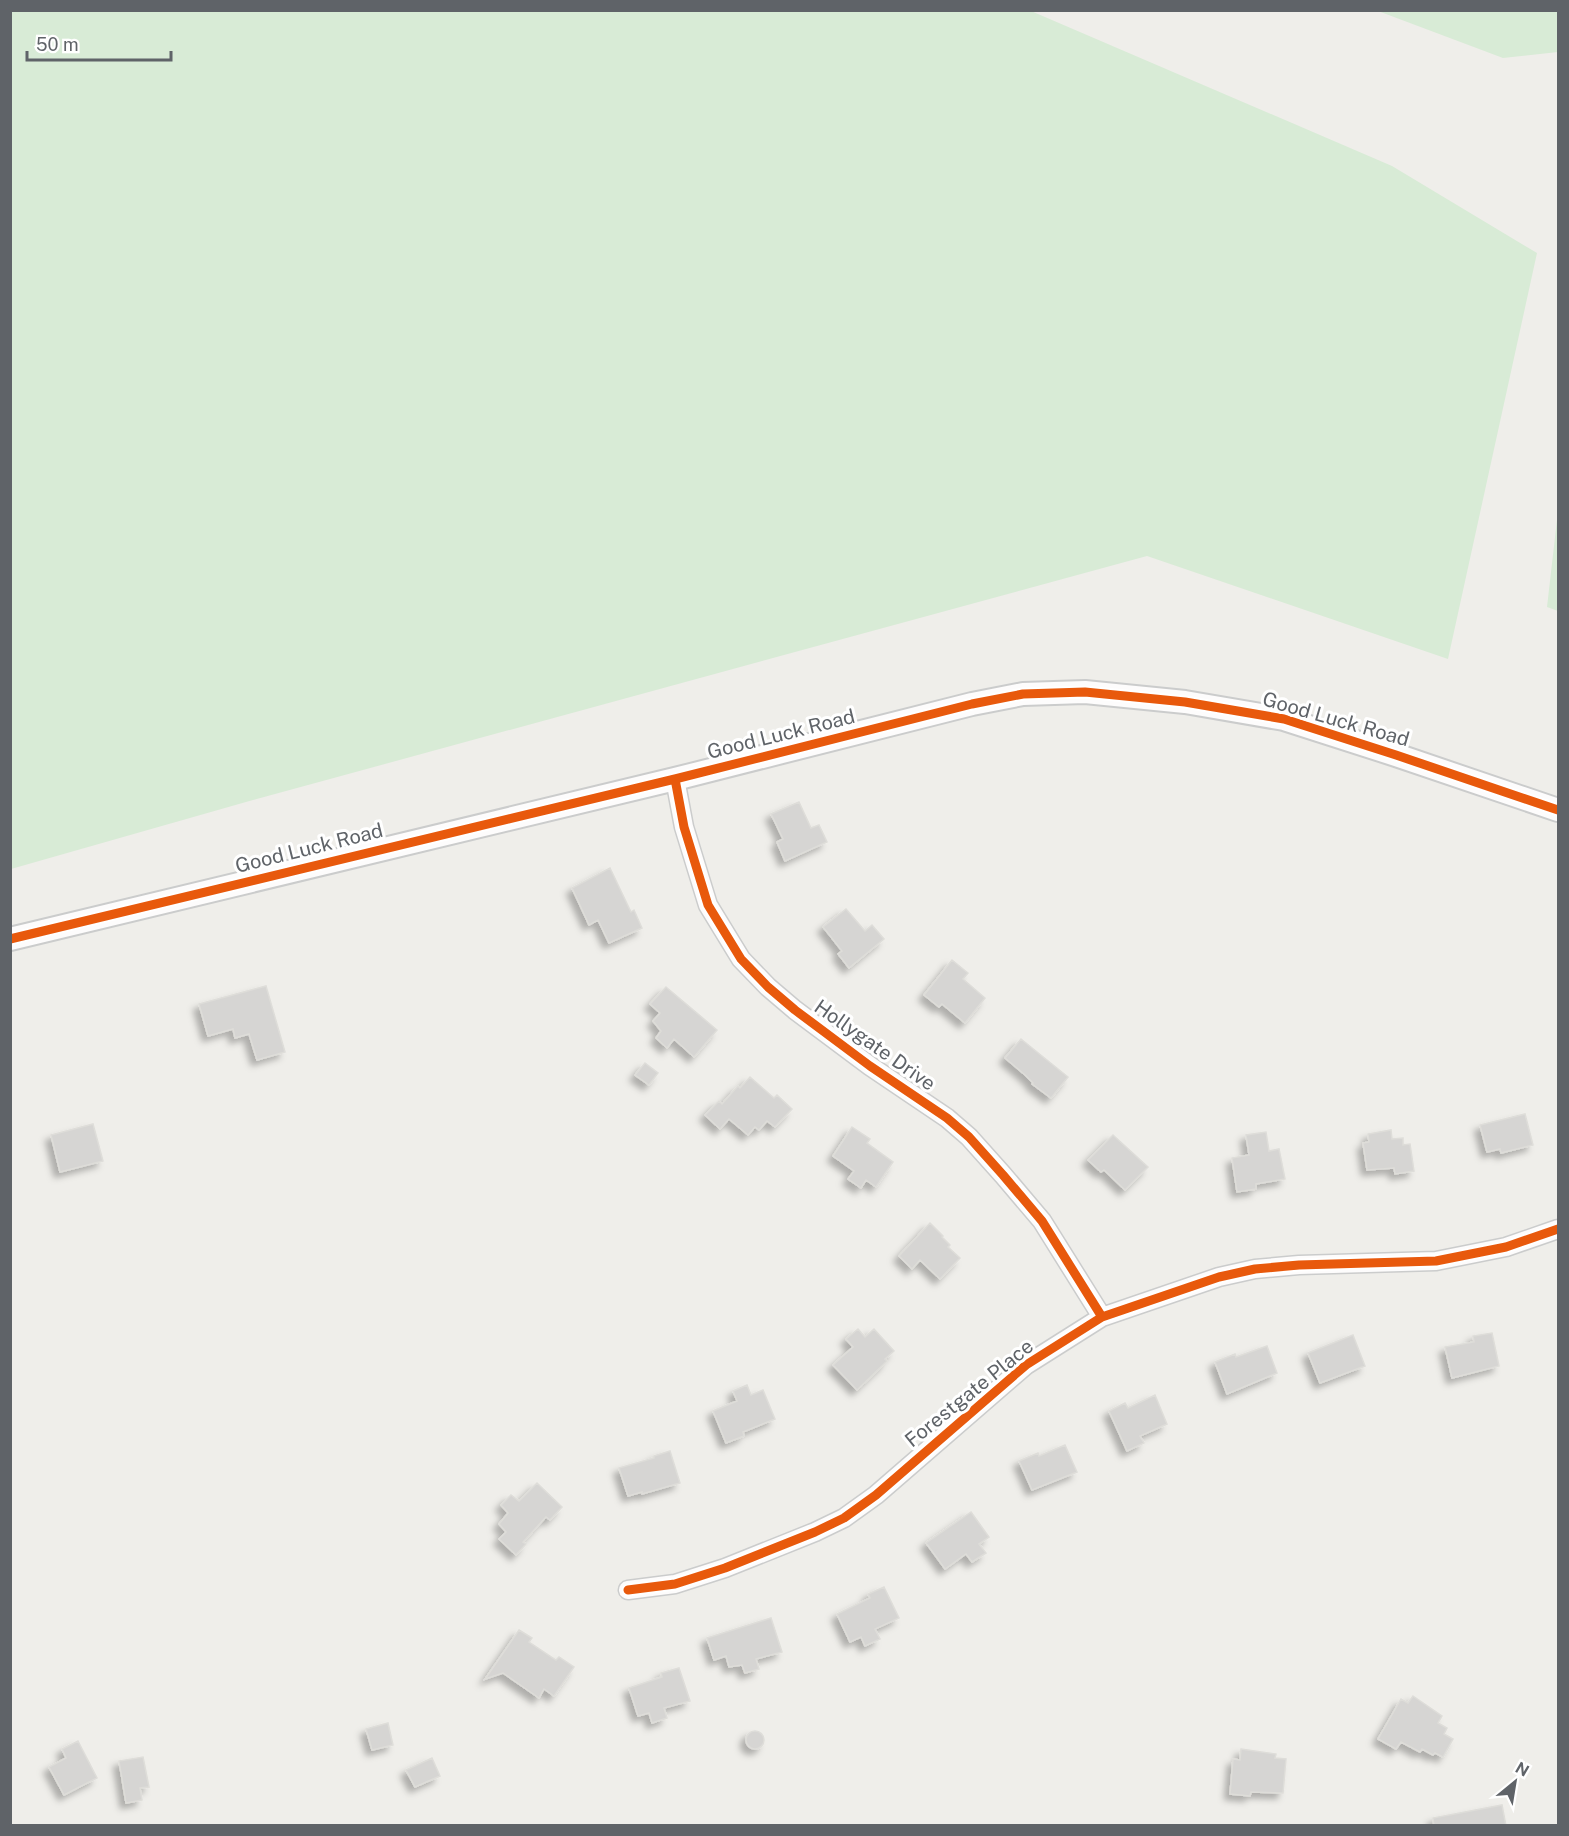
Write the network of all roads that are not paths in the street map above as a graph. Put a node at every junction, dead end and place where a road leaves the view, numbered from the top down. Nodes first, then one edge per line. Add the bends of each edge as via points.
1 (675, 779) junction
2 (1558, 810) edge
3 (10, 939) edge
4 (1558, 1229) edge
5 (1102, 1317) junction
6 (628, 1590) dead end

1 - 2 street, Good Luck Road via 1023,693 1085,692 1185,702 1284,719
1 - 3 street, Good Luck Road
1 - 5 street, Hollygate Drive via 684,827 708,905 741,959 795,1010 969,1137 1042,1221
4 - 5 street, Forestgate Place via 1506,1247 1436,1261 1255,1269 1219,1277
5 - 6 street, Forestgate Place via 1026,1365 844,1518 675,1584

